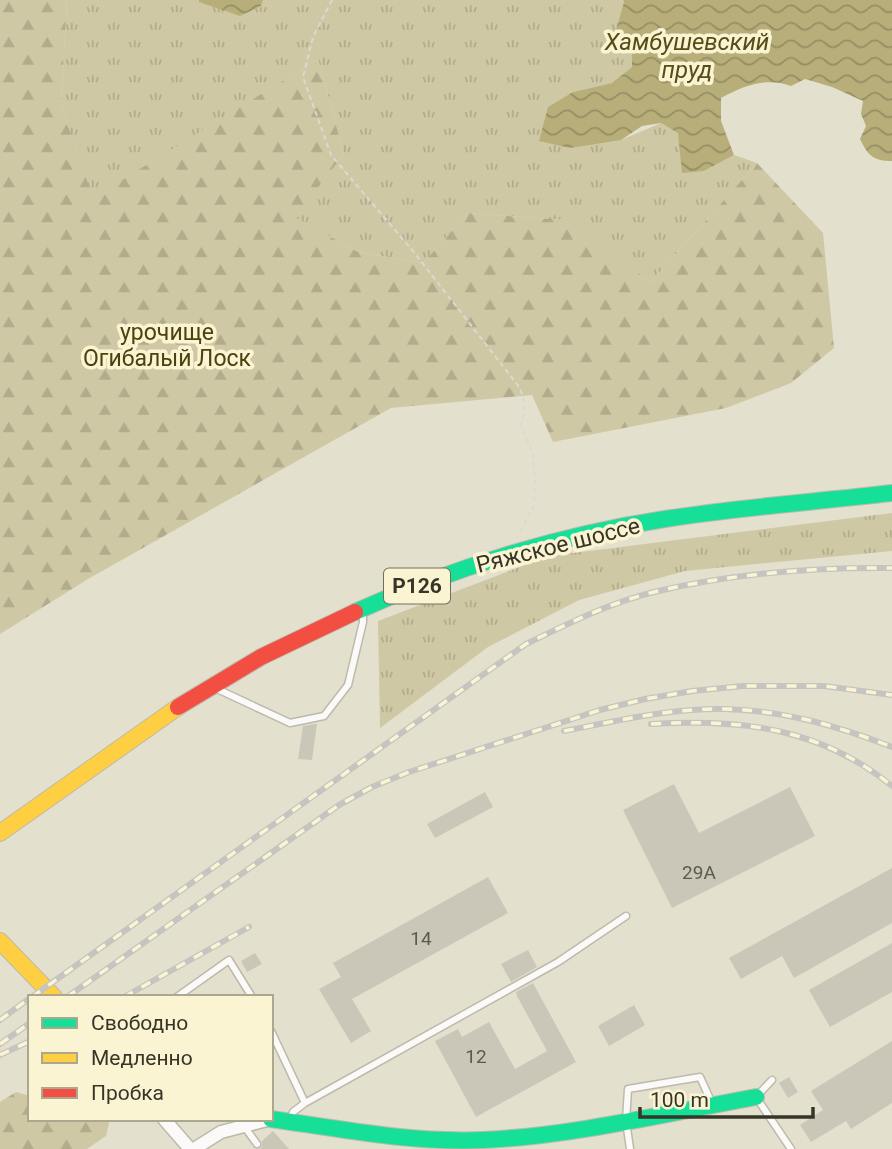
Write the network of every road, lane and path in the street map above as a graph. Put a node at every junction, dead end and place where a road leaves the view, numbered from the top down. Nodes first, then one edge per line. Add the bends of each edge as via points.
1 (332, 0) edge
2 (892, 493) edge
3 (509, 554) junction
4 (363, 607) junction
5 (210, 686) junction
6 (0, 833) edge
7 (626, 916) dead end
8 (0, 941) edge
9 (52, 995) edge
10 (180, 995) edge
11 (251, 995) edge
12 (273, 1035) edge
13 (772, 1080) dead end
14 (756, 1097) junction
15 (305, 1103) junction
16 (713, 1104) junction
17 (273, 1119) edge
18 (290, 1120) junction
19 (166, 1121) edge
20 (263, 1121) edge
21 (626, 1121) junction
22 (243, 1126) junction
23 (257, 1144) dead end
24 (192, 1149) edge
25 (630, 1149) edge
26 (791, 1149) edge

1 - 3 path via 313,37 303,78 331,155 520,388 525,404 521,426 532,451 534,505
2 - 3 main road, Ряжское шоссе / Р126 via 633,524
3 - 4 main road, Ряжское шоссе / Р126
4 - 5 main road, Ряжское шоссе / Р126
4 - 5 lane via 348,685 324,716 290,723
5 - 6 main road, Ряжское шоссе / Р126
7 - 15 lane via 558,962
8 - 9 main road
10 - 11 lane via 229,960
12 - 15 lane
13 - 14 lane
14 - 16 main road
14 - 26 lane
15 - 18 lane
16 - 21 main road
16 - 21 lane via 700,1077 628,1089
17 - 18 main road
18 - 21 main road via 402,1137 482,1140
19 - 24 street
20 - 22 street
21 - 25 lane
22 - 23 lane
22 - 24 street

